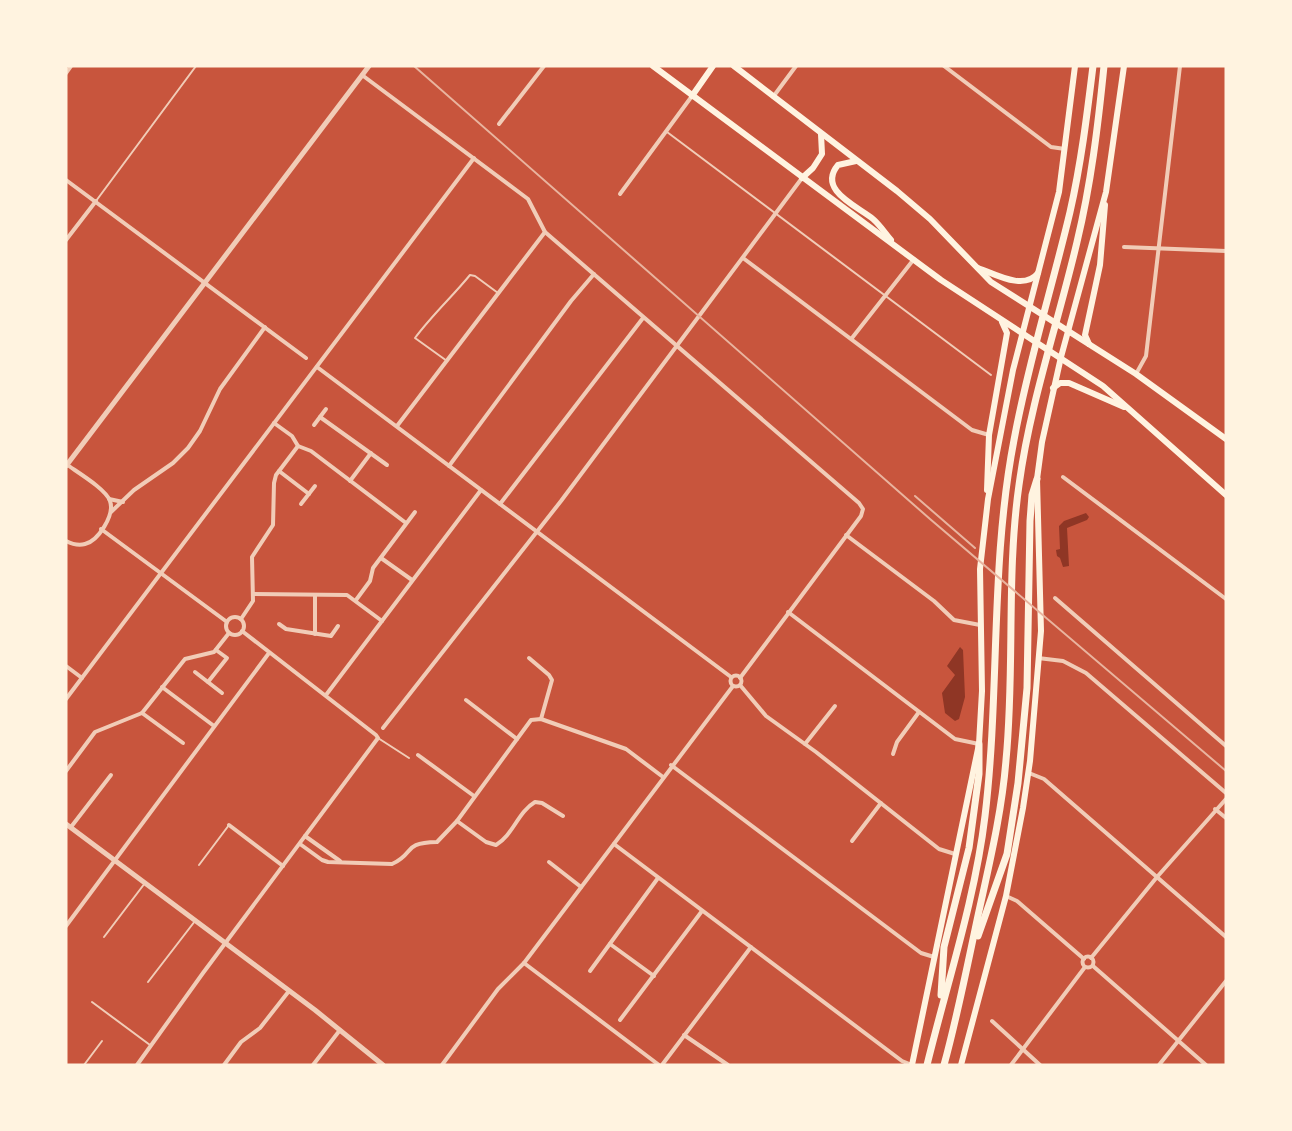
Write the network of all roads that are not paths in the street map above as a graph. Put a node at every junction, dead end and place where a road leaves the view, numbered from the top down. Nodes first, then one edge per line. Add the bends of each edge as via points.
1 (71, 66) edge
2 (196, 66) edge
3 (369, 66) edge
4 (544, 66) edge
5 (653, 66) edge
6 (713, 66) edge
7 (734, 66) edge
8 (796, 66) edge
9 (944, 66) edge
10 (1075, 66) edge
11 (1093, 66) edge
12 (1104, 66) edge
13 (1124, 66) edge
14 (1180, 66) edge
15 (66, 73) edge
16 (362, 75) junction
17 (692, 96) junction
18 (773, 97) junction
19 (499, 124) dead end
20 (667, 131) junction
21 (821, 134) junction
22 (1065, 149) junction
23 (474, 158) junction
24 (858, 162) junction
25 (802, 178) junction
26 (66, 180) edge
27 (1106, 192) junction
28 (620, 194) dead end
29 (96, 201) junction
30 (776, 214) junction
31 (545, 232) junction
32 (66, 240) edge
33 (897, 247) junction
34 (1124, 247) dead end
35 (1158, 248) junction
36 (1226, 251) edge
37 (743, 258) junction
38 (914, 259) junction
39 (974, 266) junction
40 (1038, 273) junction
41 (594, 274) junction
42 (206, 283) junction
43 (498, 293) junction
44 (885, 295) junction
45 (1029, 308) junction
46 (995, 316) junction
47 (644, 318) junction
48 (265, 327) junction
49 (1066, 330) junction
50 (1022, 333) junction
51 (852, 338) junction
52 (676, 346) junction
53 (1092, 347) junction
54 (1059, 355) junction
55 (306, 358) dead end
56 (447, 361) junction
57 (317, 367) junction
58 (1136, 374) junction
59 (991, 375) dead end
60 (1053, 388) junction
61 (326, 409) dead end
62 (1134, 412) junction
63 (320, 416) junction
64 (274, 423) junction
65 (314, 424) dead end
66 (397, 426) junction
67 (989, 436) junction
68 (1226, 439) edge
69 (298, 446) junction
70 (370, 453) junction
71 (67, 465) edge
72 (387, 466) dead end
73 (448, 466) junction
74 (279, 471) junction
75 (1063, 477) dead end
76 (1037, 479) junction
77 (350, 481) junction
78 (315, 486) dead end
79 (481, 490) junction
80 (309, 494) junction
81 (1226, 495) edge
82 (109, 499) junction
83 (988, 499) junction
84 (122, 502) junction
85 (301, 504) dead end
86 (500, 504) junction
87 (111, 512) junction
88 (416, 512) dead end
89 (406, 523) junction
90 (101, 529) junction
91 (537, 532) junction
92 (846, 534) junction
93 (66, 541) edge
94 (381, 558) junction
95 (161, 573) junction
96 (412, 580) junction
97 (254, 594) junction
98 (315, 594) junction
99 (1055, 598) dead end
100 (1226, 599) edge
101 (356, 600) junction
102 (788, 612) junction
103 (240, 619) junction
104 (382, 621) junction
105 (227, 622) junction
106 (279, 624) dead end
107 (980, 625) junction
108 (338, 626) dead end
109 (242, 631) junction
110 (229, 633) junction
111 (314, 634) junction
112 (216, 650) junction
113 (269, 653) junction
114 (529, 658) dead end
115 (1038, 658) junction
116 (66, 666) edge
117 (195, 672) dead end
118 (732, 677) junction
119 (82, 678) junction
120 (740, 678) junction
121 (208, 682) junction
122 (740, 685) junction
123 (733, 686) junction
124 (162, 687) junction
125 (222, 693) dead end
126 (326, 694) junction
127 (66, 698) edge
128 (466, 700) dead end
129 (835, 706) dead end
130 (919, 712) junction
131 (142, 713) junction
132 (541, 718) junction
133 (214, 726) junction
134 (383, 728) dead end
135 (378, 738) junction
136 (517, 739) junction
137 (183, 744) dead end
138 (805, 744) junction
139 (979, 744) junction
140 (1226, 746) edge
141 (893, 754) dead end
142 (418, 755) dead end
143 (409, 758) dead end
144 (671, 766) junction
145 (66, 771) edge
146 (1029, 773) junction
147 (111, 775) dead end
148 (663, 777) junction
149 (1226, 793) edge
150 (474, 796) junction
151 (1226, 799) edge
152 (881, 804) junction
153 (1215, 809) junction
154 (563, 816) dead end
155 (1226, 818) edge
156 (458, 820) junction
157 (230, 824) joint
158 (68, 826) edge
159 (306, 836) junction
160 (852, 841) dead end
161 (300, 844) junction
162 (614, 844) junction
163 (955, 854) junction
164 (114, 860) junction
165 (342, 862) junction
166 (549, 862) dead end
167 (199, 864) dead end
168 (283, 866) junction
169 (1157, 877) junction
170 (658, 878) junction
171 (145, 883) junction
172 (581, 887) junction
173 (1006, 896) junction
174 (702, 910) junction
175 (195, 921) junction
176 (66, 926) edge
177 (104, 937) dead end
178 (1226, 937) edge
179 (225, 943) junction
180 (610, 944) junction
181 (751, 947) junction
182 (934, 958) junction
183 (1091, 958) junction
184 (1084, 959) junction
185 (969, 960) junction
186 (524, 962) junction
187 (1093, 966) junction
188 (1085, 967) junction
189 (590, 971) dead end
190 (654, 976) junction
191 (1226, 981) edge
192 (148, 982) dead end
193 (289, 991) junction
194 (92, 1002) dead end
195 (940, 1013) junction
196 (620, 1020) dead end
197 (992, 1021) dead end
198 (340, 1030) junction
199 (684, 1034) junction
200 (1178, 1040) junction
201 (102, 1041) dead end
202 (152, 1046) junction
203 (1022, 1049) junction
204 (84, 1065) edge
205 (137, 1065) edge
206 (224, 1065) edge
207 (313, 1065) edge
208 (383, 1065) edge
209 (442, 1065) edge
210 (660, 1065) edge
211 (728, 1065) edge
212 (912, 1065) edge
213 (927, 1065) edge
214 (944, 1065) edge
215 (961, 1065) edge
216 (1011, 1065) edge
217 (1040, 1065) edge
218 (1159, 1065) edge
219 (1206, 1065) edge

1 - 15 street
2 - 29 lane
3 - 16 street
4 - 19 street
5 - 17 main road
6 - 17 main road
7 - 18 main road
8 - 18 street
9 - 22 street via 1047,144
10 - 22 main road
11 - 195 highway via 1084,145 1070,212 1014,440 1000,542 985,818 968,906
12 - 185 highway via 1086,201 1038,391 1019,484 1010,613 1007,758 993,850
13 - 27 main road
14 - 35 street
16 - 23 street
16 - 42 street
17 - 20 street
17 - 25 main road
18 - 21 main road
20 - 28 street
20 - 30 lane
21 - 24 main road
21 - 25 main road via 822,154
22 - 40 main road via 1056,204
23 - 31 street via 528,199
23 - 57 street
24 - 33 main road via 839,164 832,175 834,187 875,221
24 - 39 main road via 930,219
25 - 30 street
25 - 33 main road
26 - 29 street
27 - 49 main road
27 - 53 main road via 1100,265 1085,336
29 - 32 street
29 - 42 street
30 - 37 street
30 - 44 lane
31 - 41 street
31 - 43 street
33 - 38 main road
34 - 35 street
35 - 36 street
35 - 58 street via 1146,356
37 - 51 street
37 - 52 street
38 - 44 street
38 - 46 main road
39 - 40 main road via 1020,281 1031,280
39 - 45 main road via 996,286
40 - 45 main road
41 - 47 street
41 - 73 street
42 - 48 street
42 - 71 street
43 - 56 street
43 - 56 lane via 475,276 470,276 415,338
44 - 51 street
44 - 59 lane
45 - 49 main road
45 - 50 main road
46 - 50 main road
46 - 67 main road via 1005,324 1008,332
47 - 52 street
47 - 86 street
48 - 55 street
48 - 84 street via 220,389 188,448
49 - 53 main road
49 - 54 main road
50 - 54 main road
50 - 83 main road
51 - 67 street via 972,430
52 - 91 street
52 - 92 street via 859,503 863,509 861,516
53 - 58 main road
54 - 60 main road
54 - 62 main road
56 - 66 street
57 - 64 street
57 - 66 street
58 - 68 main road
60 - 62 main road via 1061,383 1073,384
60 - 76 main road
61 - 63 street
62 - 81 main road
63 - 65 street
63 - 70 street
64 - 69 street via 292,436
64 - 95 street
66 - 73 street
67 - 83 main road
69 - 74 street
69 - 77 street via 310,451
70 - 72 street
70 - 77 street
71 - 82 street
73 - 79 street
74 - 80 street
74 - 97 street via 274,483 273,525 252,557
75 - 100 street
76 - 115 main road via 1041,572
76 - 185 highway via 1030,521 1027,688 1014,814 998,882
77 - 89 street
78 - 80 street
79 - 86 street
79 - 96 street
80 - 85 street
82 - 84 street
82 - 87 street
83 - 107 main road via 980,569
84 - 87 street
86 - 91 street
87 - 90 street
88 - 89 street
89 - 94 street
90 - 93 street via 92,541 84,545
90 - 95 street
91 - 118 street
91 - 134 street
92 - 102 street
92 - 107 street via 934,601 946,614 965,624
94 - 96 street
94 - 101 street
95 - 105 street
95 - 119 street
96 - 104 street
97 - 98 street
97 - 103 street via 253,602
98 - 101 street via 347,595
98 - 111 street
99 - 140 street
101 - 104 street
102 - 120 street
102 - 130 street
103 - 105 street via 234,617
103 - 109 street via 244,625
104 - 126 street
105 - 110 street
106 - 111 street via 286,629
107 - 139 main road via 982,691
108 - 111 street via 331,636
109 - 110 street via 235,635
109 - 113 street
110 - 112 street
112 - 121 street via 226,658
112 - 124 street via 185,660
113 - 126 street
113 - 133 street
114 - 132 street via 552,680
115 - 146 main road
115 - 149 street via 1063,662 1086,673
116 - 119 street
117 - 121 street
118 - 120 street
118 - 123 street
119 - 127 street
120 - 122 street
121 - 125 street
122 - 123 street
122 - 138 street via 766,716
123 - 144 street
124 - 131 street
124 - 133 street
126 - 135 street
128 - 136 street
129 - 138 street
130 - 139 street via 955,739
130 - 141 street via 897,742
131 - 137 street
131 - 145 street via 95,732
132 - 136 street via 532,720
132 - 148 street via 626,749
133 - 164 street
135 - 143 lane
135 - 159 street
136 - 150 street
138 - 152 street
139 - 163 main road
139 - 195 highway via 980,774 968,848 944,947
142 - 150 street
144 - 148 street
144 - 182 street via 921,953
146 - 169 street via 1044,779
146 - 173 main road
147 - 158 street
148 - 162 street
150 - 156 street
151 - 153 street
152 - 160 street
152 - 163 street via 939,849
153 - 155 street
153 - 169 street
154 - 156 street via 535,802 496,845 486,842
156 - 165 street via 443,838 410,846 400,860 392,864
157 - 167 lane
157 - 168 street
158 - 164 street
159 - 161 street
159 - 165 street
161 - 165 street via 322,860
161 - 168 street
162 - 170 street
162 - 172 street
163 - 182 main road
164 - 171 street
164 - 176 street
166 - 172 street
168 - 179 street
169 - 178 street
169 - 183 street
170 - 174 street
170 - 180 street
171 - 175 street
171 - 177 lane
172 - 186 street
173 - 184 street via 1017,900
173 - 215 main road
174 - 181 street
174 - 190 street
175 - 179 street
175 - 192 lane
179 - 193 street
179 - 202 street
180 - 189 street
180 - 190 street
181 - 199 street
181 - 212 street
182 - 212 main road
183 - 184 street
183 - 187 street
184 - 188 street via 1082,964
185 - 214 highway
186 - 209 street via 498,989
186 - 210 street
187 - 188 street
187 - 200 street
188 - 203 street
190 - 196 street
191 - 200 street
193 - 198 street
193 - 206 street via 260,1028 241,1042
194 - 202 lane
195 - 213 highway
197 - 203 street
198 - 207 street
198 - 208 street
199 - 210 street
199 - 211 street
200 - 218 street
200 - 219 street
201 - 204 lane
202 - 205 street
203 - 216 street
203 - 217 street

